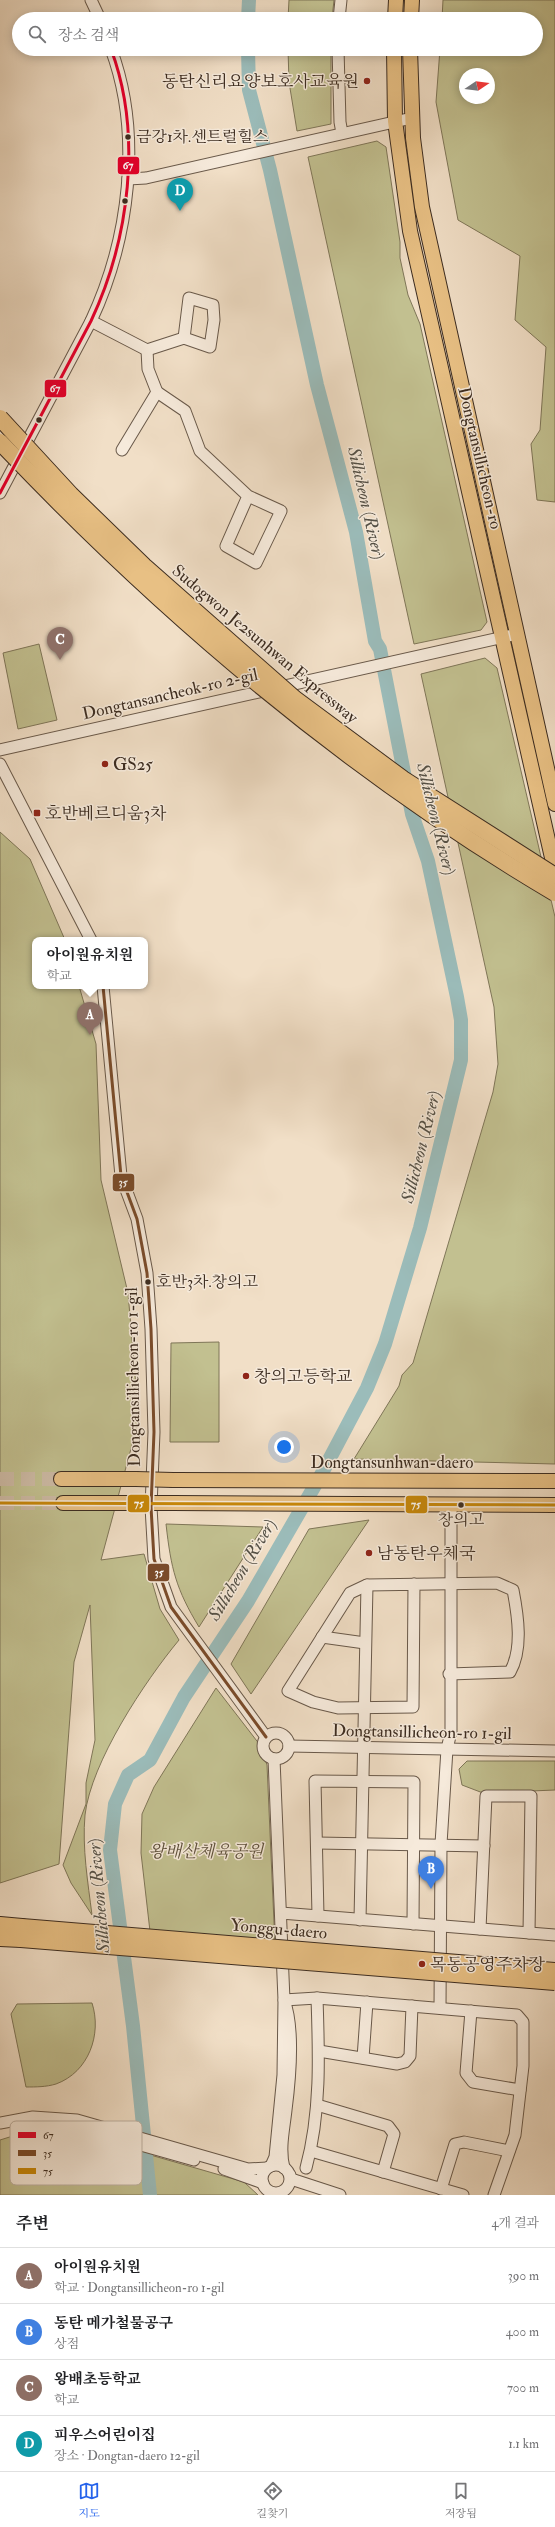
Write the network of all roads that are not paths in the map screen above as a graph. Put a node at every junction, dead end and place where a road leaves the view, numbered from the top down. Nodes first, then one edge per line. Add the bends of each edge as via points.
1 (91, 0) edge
2 (341, 0) edge
3 (396, 0) edge
4 (412, 0) edge
5 (97, 12) edge
6 (340, 12) edge
7 (395, 12) edge
8 (411, 12) edge
9 (113, 56) edge
10 (338, 56) edge
11 (394, 56) edge
12 (410, 56) edge
13 (412, 118) junction
14 (395, 122) junction
15 (342, 133) junction
16 (128, 179) junction
17 (91, 322) junction
18 (184, 338) dead end
19 (147, 350) junction
20 (157, 392) junction
21 (0, 418) edge
22 (0, 442) edge
23 (122, 450) dead end
24 (0, 493) edge
25 (248, 496) junction
26 (507, 589) junction
27 (493, 595) junction
28 (517, 634) junction
29 (502, 637) junction
30 (526, 674) junction
31 (511, 678) junction
32 (0, 750) edge
33 (0, 764) edge
34 (555, 804) edge
35 (555, 871) edge
36 (555, 876) edge
37 (555, 893) edge
38 (89, 937) edge
39 (103, 989) edge
40 (61, 1479) tunnel mouth
41 (537, 1481) junction
42 (555, 1481) edge
43 (63, 1503) tunnel mouth
44 (451, 1505) junction
45 (534, 1505) junction
46 (555, 1505) edge
47 (414, 1584) junction
48 (450, 1584) junction
49 (367, 1585) junction
50 (322, 1637) junction
51 (366, 1643) junction
52 (449, 1674) junction
53 (364, 1708) junction
54 (266, 1737) junction
55 (289, 1746) junction
56 (364, 1749) junction
57 (447, 1749) junction
58 (555, 1751) edge
59 (274, 1759) junction
60 (363, 1782) junction
61 (317, 1843) junction
62 (362, 1843) junction
63 (414, 1844) junction
64 (442, 1844) junction
65 (484, 1846) junction
66 (280, 1913) junction
67 (318, 1916) junction
68 (360, 1920) junction
69 (413, 1924) junction
70 (0, 1925) edge
71 (442, 1926) junction
72 (480, 1929) junction
73 (22, 1933) junction
74 (529, 1933) junction
75 (555, 1935) edge
76 (0, 1938) edge
77 (555, 1971) edge
78 (555, 1982) edge
79 (317, 1998) junction
80 (284, 2000) junction
81 (367, 2002) junction
82 (412, 2006) junction
83 (440, 2008) junction
84 (471, 2011) junction
85 (319, 2051) junction
86 (362, 2058) junction
87 (520, 2090) junction
88 (317, 2105) junction
89 (15, 2121) edge
90 (80, 2121) edge
91 (10, 2122) edge
92 (0, 2123) edge
93 (10, 2129) edge
94 (0, 2130) edge
95 (142, 2141) edge
96 (311, 2151) junction
97 (509, 2151) junction
98 (227, 2166) junction
99 (269, 2167) junction
100 (306, 2168) dead end
101 (287, 2171) junction
102 (383, 2172) junction
103 (263, 2183) junction
104 (441, 2189) junction
105 (284, 2191) junction
106 (317, 2195) edge
107 (340, 2195) edge
108 (463, 2195) edge
109 (494, 2195) edge

1 - 5 street
2 - 6 street
3 - 7 main road
4 - 8 main road
9 - 16 street via 124,95 128,126
10 - 15 street
11 - 14 main road, Dongtansillicheon-ro
12 - 13 main road, Dongtansillicheon-ro
13 - 14 street
13 - 26 main road, Dongtansillicheon-ro via 422,207
14 - 15 street
14 - 27 main road, Dongtansillicheon-ro via 410,231
15 - 16 street via 146,178
16 - 17 street via 114,258 103,296
17 - 19 street
17 - 24 street
18 - 19 street
19 - 20 street via 148,369
20 - 23 street
20 - 25 street via 186,411 200,451
21 - 36 highway, Sudogwon Je2sunhwan Expressway, bridge via 71,495 144,566 295,699 403,779
22 - 37 highway, Sudogwon Je2sunhwan Expressway, bridge via 60,506 137,579 211,646 309,727 403,794
25 - 25 street via 226,546 256,563 281,511
26 - 27 main road via 501,598
26 - 28 main road, Dongtansillicheon-ro
27 - 29 main road, Dongtansillicheon-ro
28 - 29 street
28 - 30 main road, Dongtansillicheon-ro
29 - 31 main road, Dongtansillicheon-ro
29 - 32 street, Dongtansancheok-ro 2-gil
30 - 31 main road via 517,671
30 - 34 main road, Dongtansillicheon-ro
31 - 35 main road, Dongtansillicheon-ro
33 - 38 street
39 - 54 street, Dongtansillicheon-ro 1-gil via 121,1176 137,1219 147,1273 152,1337 154,1432 151,1507 154,1559 171,1607
40 - 41 main road, Dongtansunhwan-daero, bridge
41 - 42 main road, Dongtansunhwan-daero
41 - 45 main road via 545,1493 542,1500
43 - 44 main road, bridge
44 - 45 main road
44 - 48 street
45 - 46 main road
47 - 48 street
47 - 49 street
47 - 53 street via 413,1707
48 - 52 street
48 - 52 street via 497,1583 513,1590 518,1615 517,1660 510,1672
49 - 50 street via 350,1593
49 - 51 street
50 - 51 street
50 - 53 street via 288,1691 313,1702 338,1708
51 - 53 street
52 - 57 street via 451,1732
53 - 56 street
54 - 55 street via 272,1733 280,1734 287,1738
54 - 59 street via 264,1752
55 - 56 street, Dongtansillicheon-ro 1-gil
55 - 59 street via 282,1757
56 - 57 street, Dongtansillicheon-ro 1-gil
56 - 60 street
57 - 58 street, Dongtansillicheon-ro 1-gil
57 - 64 street
59 - 66 street
60 - 61 street via 316,1781
60 - 62 street
60 - 63 street via 414,1782
61 - 62 street
61 - 67 street
62 - 63 street
62 - 68 street
63 - 64 street
63 - 69 street
64 - 65 street
64 - 71 street
65 - 72 street
65 - 74 street via 486,1796 531,1796
66 - 67 street
66 - 80 street
67 - 68 street
68 - 69 street
69 - 71 street
70 - 73 highway, Yonggu-daero
71 - 72 street
71 - 83 street
72 - 74 street
73 - 76 highway, Yonggu-daero
73 - 77 highway, Yonggu-daero, bridge
73 - 78 highway, Yonggu-daero, bridge
74 - 75 street
79 - 80 street
79 - 81 street
79 - 85 street
80 - 99 street via 282,2089 275,2157
80 - 101 street via 288,2010 290,2048 281,2156
81 - 82 street
81 - 86 street
82 - 83 street
82 - 86 street via 410,2056 405,2062 397,2064
83 - 84 street
84 - 87 street via 466,2073 473,2082
84 - 87 street via 517,2015 523,2022
85 - 86 street
85 - 88 street
87 - 97 street via 515,2135
88 - 96 street
88 - 102 street via 388,2126 394,2134
89 - 90 street via 45,2117
91 - 92 street
93 - 94 street
95 - 98 street
96 - 100 street
96 - 102 street
97 - 104 street via 464,2142 455,2144
97 - 109 street
98 - 99 street via 248,2169
98 - 103 street
99 - 101 street
99 - 103 street via 263,2176
101 - 105 street via 289,2184
101 - 107 street via 291,2179
102 - 104 street
103 - 105 street via 271,2192
104 - 108 street
105 - 106 street via 288,2188

